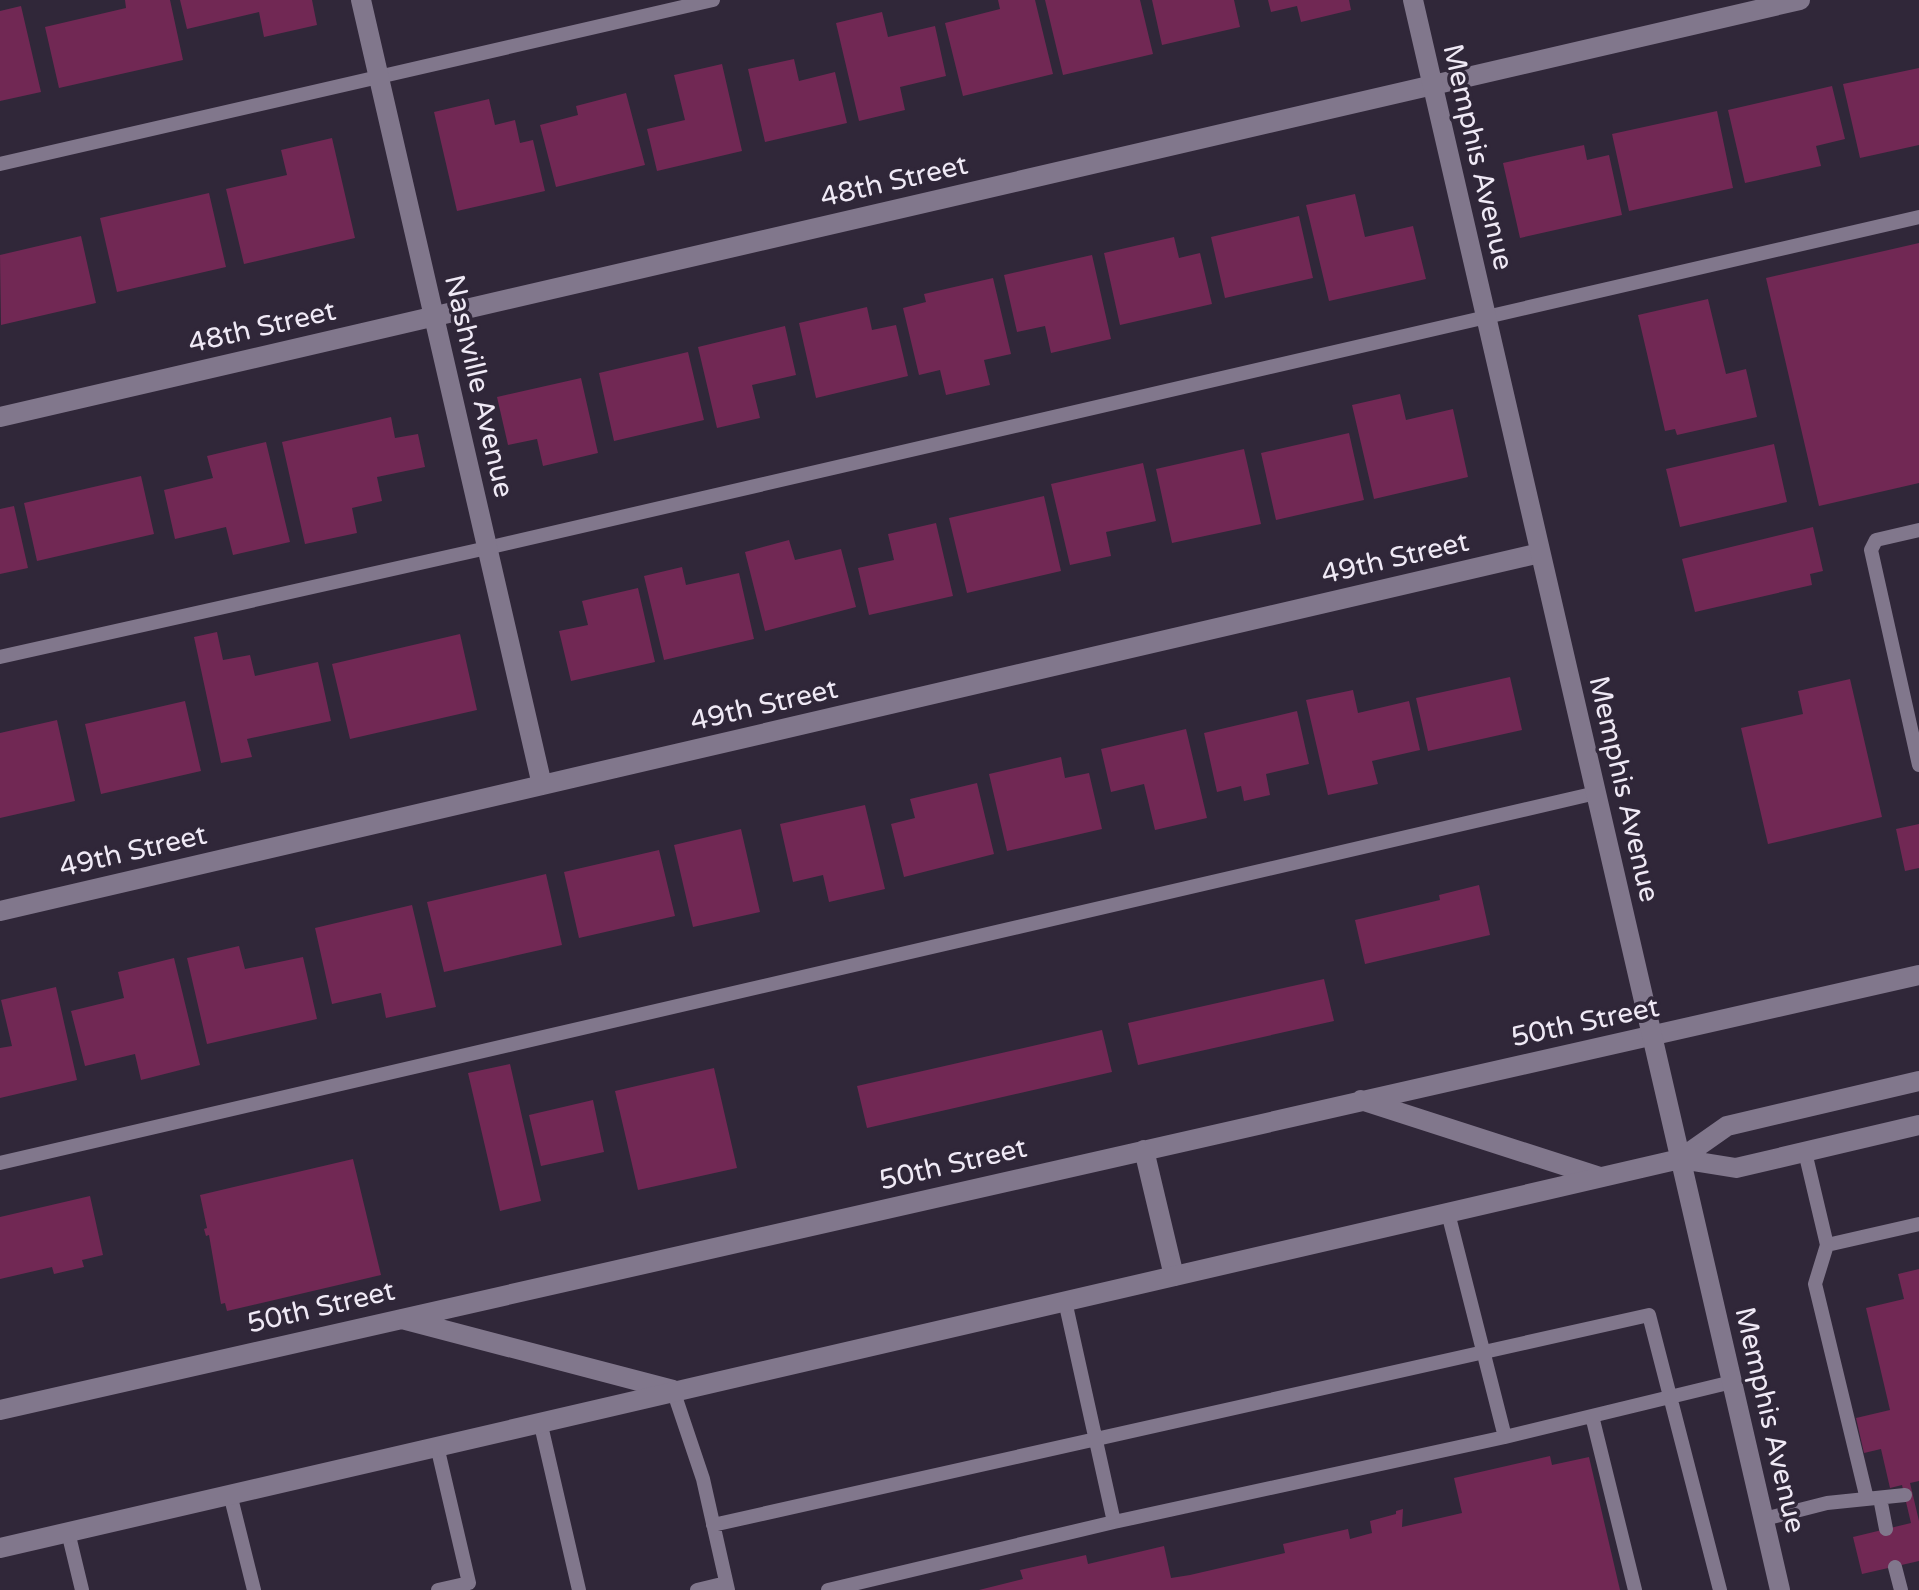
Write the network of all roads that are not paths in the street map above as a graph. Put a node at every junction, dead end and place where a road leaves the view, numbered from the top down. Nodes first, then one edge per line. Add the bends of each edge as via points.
1 (361, 0) edge
2 (713, 0) edge
3 (1413, 0) edge
4 (1800, 0) edge
5 (379, 76) junction
6 (1433, 85) junction
7 (0, 164) edge
8 (1919, 217) edge
9 (434, 316) junction
10 (1486, 317) junction
11 (0, 417) edge
12 (1919, 530) edge
13 (487, 548) junction
14 (1540, 553) junction
15 (0, 657) edge
16 (1919, 765) edge
17 (542, 785) junction
18 (1596, 793) junction
19 (0, 911) edge
20 (1919, 975) edge
21 (1653, 1036) junction
22 (1919, 1081) edge
23 (1360, 1099) junction
24 (1919, 1125) edge
25 (1144, 1150) junction
26 (1805, 1152) junction
27 (1680, 1159) junction
28 (0, 1163) edge
29 (1600, 1177) junction
30 (1448, 1213) junction
31 (1919, 1224) edge
32 (1827, 1245) junction
33 (1174, 1276) junction
34 (1065, 1301) junction
35 (400, 1318) junction
36 (1483, 1352) junction
37 (1732, 1382) junction
38 (673, 1390) junction
39 (1669, 1397) junction
40 (0, 1410) edge
41 (1592, 1416) junction
42 (540, 1421) junction
43 (1505, 1437) junction
44 (1095, 1438) junction
45 (437, 1446) junction
46 (230, 1494) junction
47 (1912, 1494) edge
48 (1874, 1499) junction
49 (1764, 1519) junction
50 (1114, 1522) junction
51 (713, 1525) junction
52 (1886, 1529) dead end
53 (68, 1532) junction
54 (0, 1548) edge
55 (1895, 1567) dead end
56 (469, 1586) edge
57 (727, 1587) edge
58 (82, 1590) edge
59 (254, 1590) edge
60 (438, 1590) edge
61 (579, 1590) edge
62 (697, 1590) edge
63 (828, 1590) edge
64 (1635, 1590) edge
65 (1720, 1590) edge
66 (1780, 1590) edge
67 (1901, 1590) edge

1 - 5 street, Nashville Avenue
2 - 5 lane
3 - 6 street, Memphis Avenue
4 - 6 street, 48th Street
5 - 7 lane
5 - 9 street, Nashville Avenue
6 - 9 street, 48th Street
6 - 10 street, Memphis Avenue
8 - 10 lane
9 - 11 street, 48th Street
9 - 13 street, Nashville Avenue
10 - 13 lane
10 - 14 street, Memphis Avenue
12 - 16 lane via 1872,545
13 - 15 lane
13 - 17 street, Nashville Avenue
14 - 17 street, 49th Street
14 - 18 street, Memphis Avenue
17 - 19 street, 49th Street
18 - 21 street, Memphis Avenue
18 - 28 lane
20 - 21 street, 50th Street
21 - 23 street, 50th Street
21 - 27 street, Memphis Avenue
22 - 27 street via 1727,1126
23 - 25 street, 50th Street
23 - 29 street
24 - 26 street
25 - 33 street
25 - 35 street, 50th Street
26 - 27 street via 1736,1168
26 - 32 lane
27 - 29 street
27 - 37 street, Memphis Avenue
29 - 30 street
30 - 33 street
30 - 36 lane
31 - 32 lane
32 - 48 lane via 1815,1284
33 - 34 street
34 - 38 street
34 - 44 lane
35 - 38 street
35 - 40 street, 50th Street
36 - 39 lane via 1649,1315
36 - 43 lane
36 - 44 lane
37 - 39 lane
37 - 49 street, Memphis Avenue
38 - 42 street
38 - 51 lane
39 - 41 lane
39 - 65 lane
41 - 43 lane
41 - 64 lane
42 - 45 street
42 - 61 lane
43 - 50 lane
44 - 50 lane
44 - 51 lane
45 - 46 street
45 - 56 lane
46 - 53 street
46 - 59 lane
47 - 48 lane
48 - 49 lane via 1827,1503
48 - 52 lane
49 - 66 street, Memphis Avenue
50 - 63 lane
51 - 57 lane
53 - 54 street
53 - 58 lane
55 - 67 lane
56 - 60 lane
57 - 62 lane

